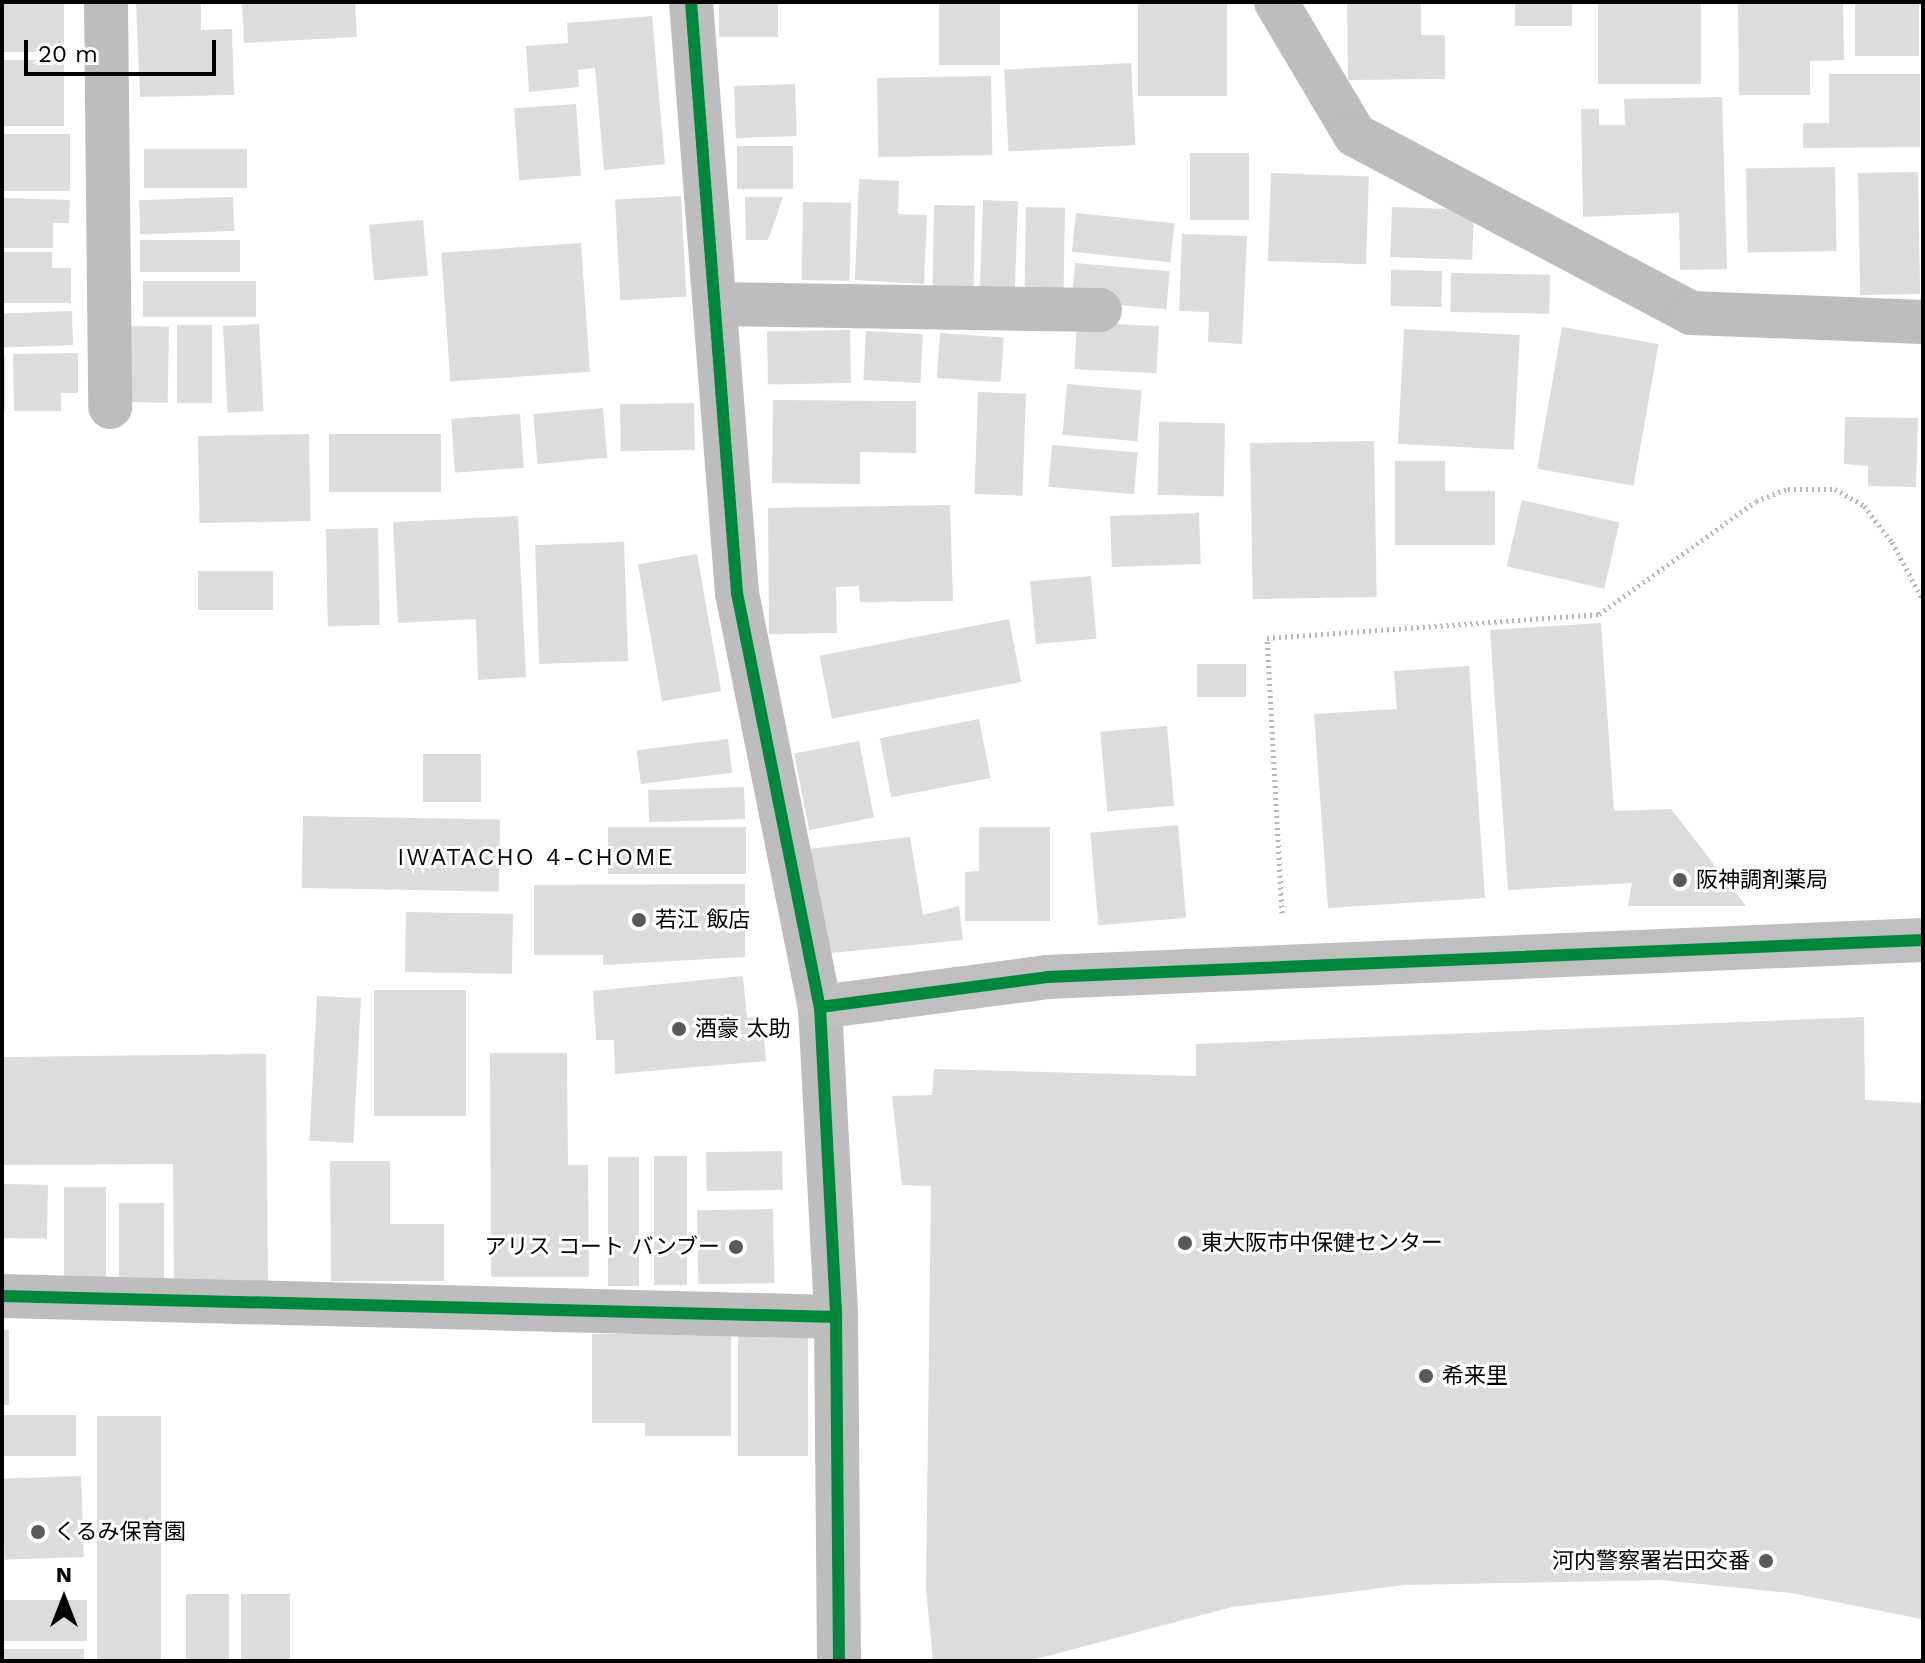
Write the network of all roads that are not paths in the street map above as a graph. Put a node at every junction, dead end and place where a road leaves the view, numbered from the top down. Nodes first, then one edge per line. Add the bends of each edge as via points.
1 (106, 2) edge
2 (691, 2) edge
3 (1276, 2) edge
4 (715, 304) junction
5 (1100, 310) dead end
6 (1923, 322) edge
7 (110, 407) dead end
8 (1923, 940) edge
9 (820, 1007) junction
10 (2, 1296) edge
11 (836, 1317) junction
12 (839, 1661) edge

1 - 7 street
2 - 4 street
3 - 6 street via 1355,135 1691,313
4 - 5 street
4 - 9 street via 737,593
8 - 9 street via 1047,977
9 - 11 street
10 - 11 street
11 - 12 street

